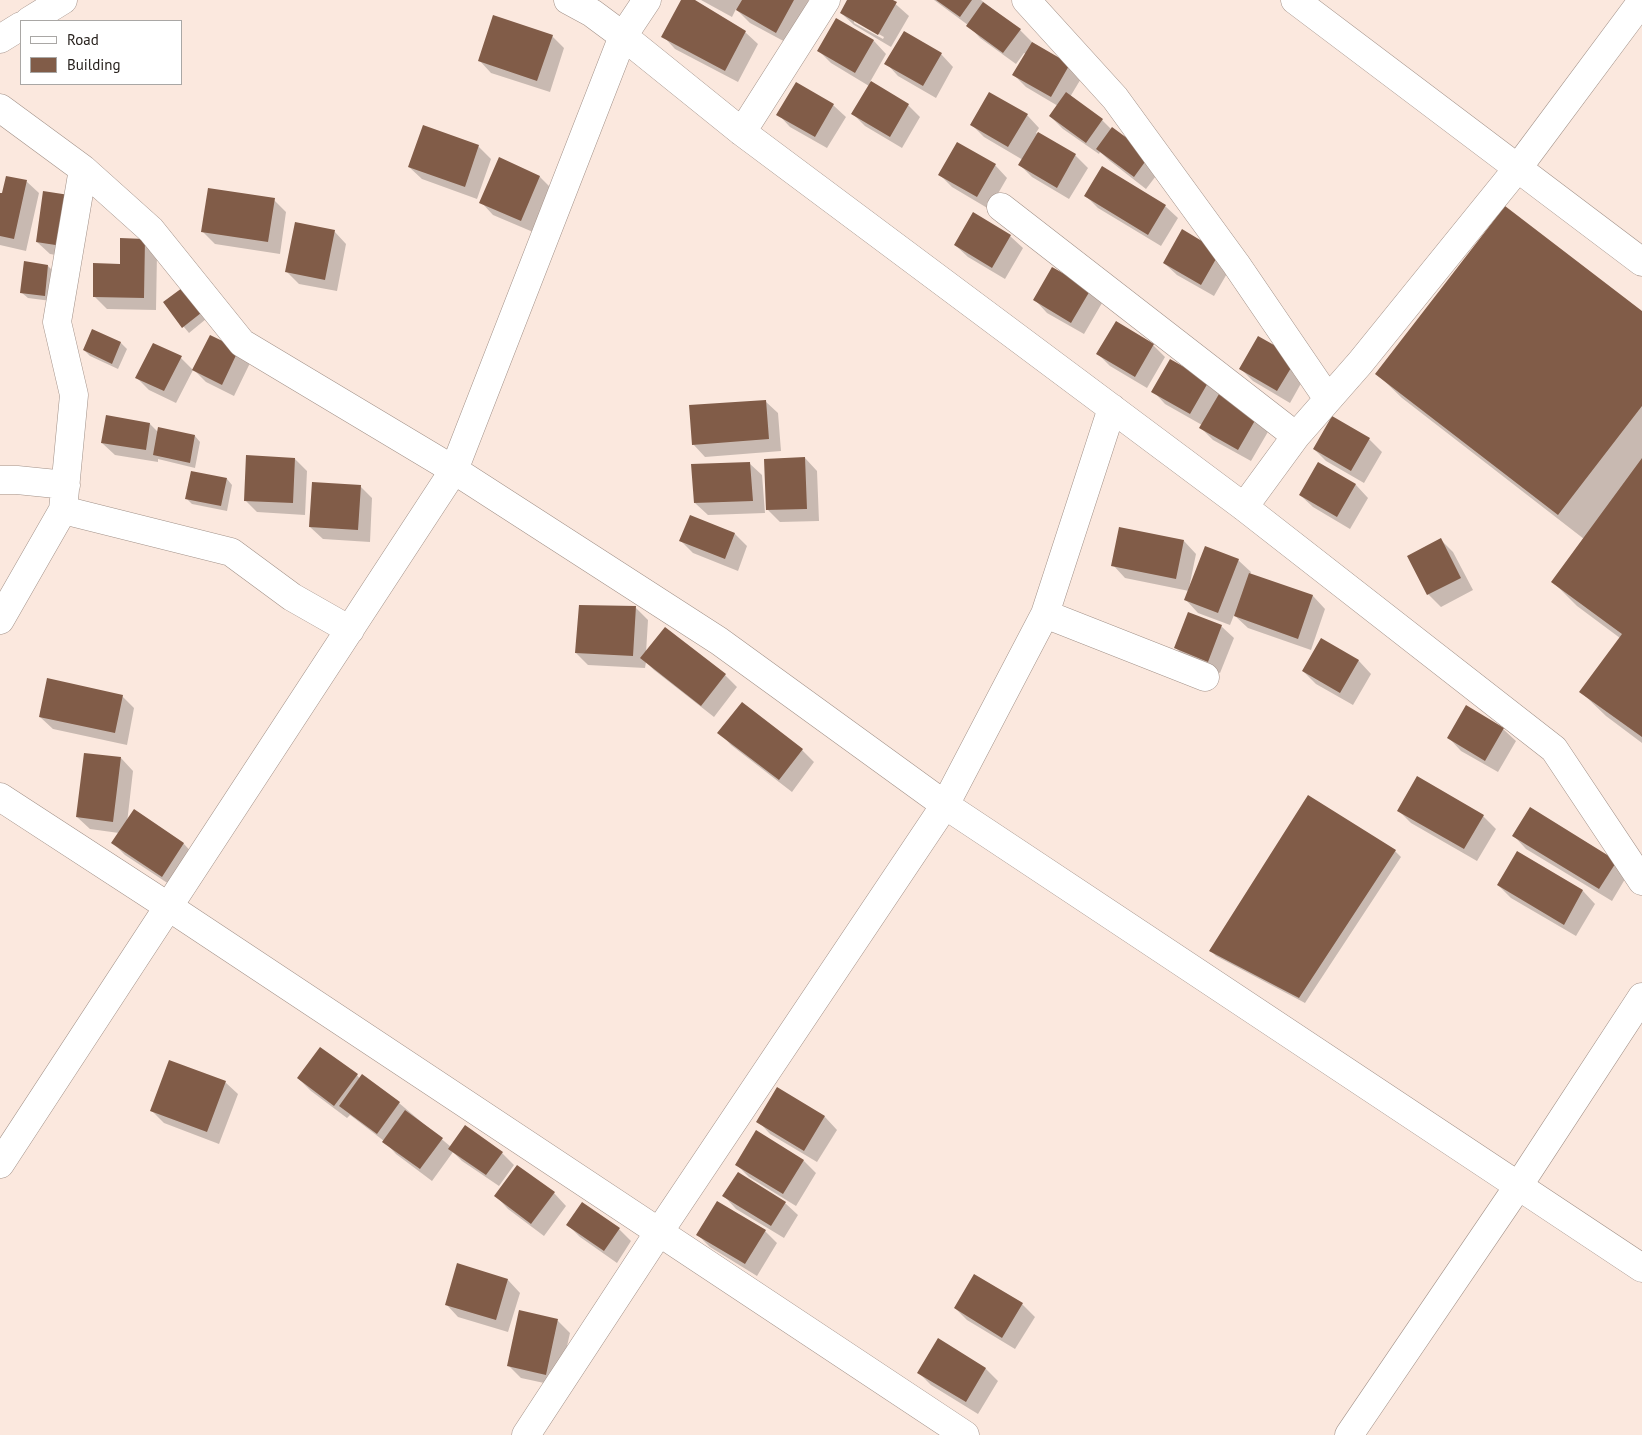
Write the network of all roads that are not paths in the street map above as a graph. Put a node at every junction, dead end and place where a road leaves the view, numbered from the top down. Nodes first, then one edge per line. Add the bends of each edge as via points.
1 (63, 0) edge
2 (568, 0) edge
3 (647, 0) edge
4 (826, 0) edge
5 (1026, 0) edge
6 (1294, 0) edge
7 (1642, 1) edge
8 (31, 20) edge
9 (20, 27) edge
10 (623, 36) junction
11 (0, 39) edge
12 (0, 108) edge
13 (742, 132) junction
14 (83, 169) junction
15 (1517, 169) junction
16 (1001, 207) dead end
17 (1642, 262) edge
18 (1328, 399) junction
19 (1112, 408) junction
20 (1296, 436) junction
21 (454, 470) junction
22 (0, 480) edge
23 (64, 497) junction
24 (1244, 508) junction
25 (1045, 614) junction
26 (0, 620) edge
27 (350, 630) junction
28 (1205, 676) dead end
29 (0, 797) edge
30 (945, 805) junction
31 (1642, 881) edge
32 (169, 907) junction
33 (1642, 997) edge
34 (0, 1164) edge
35 (1519, 1185) junction
36 (659, 1232) junction
37 (1642, 1268) edge
38 (526, 1435) edge
39 (965, 1435) edge
40 (1349, 1435) edge

1 - 8 street
2 - 10 street
3 - 10 street
4 - 13 street
5 - 18 street via 1115,98 1236,264
6 - 15 street
7 - 15 street
9 - 11 street
10 - 13 street
10 - 21 street
12 - 14 street
13 - 19 street
14 - 21 street via 151,230 242,343
14 - 23 street via 57,322 74,395
15 - 17 street
15 - 18 street
16 - 20 street
18 - 20 street
19 - 24 street
19 - 25 street
20 - 24 street
21 - 27 street
21 - 30 street via 719,641
22 - 23 street via 17,480
23 - 26 street
23 - 27 street via 231,552 292,596
24 - 31 street via 1554,749
25 - 28 street
25 - 30 street
27 - 32 street
29 - 32 street
30 - 35 street
30 - 36 street
32 - 34 street
32 - 36 street
33 - 35 street
35 - 37 street
35 - 40 street
36 - 38 street
36 - 39 street

